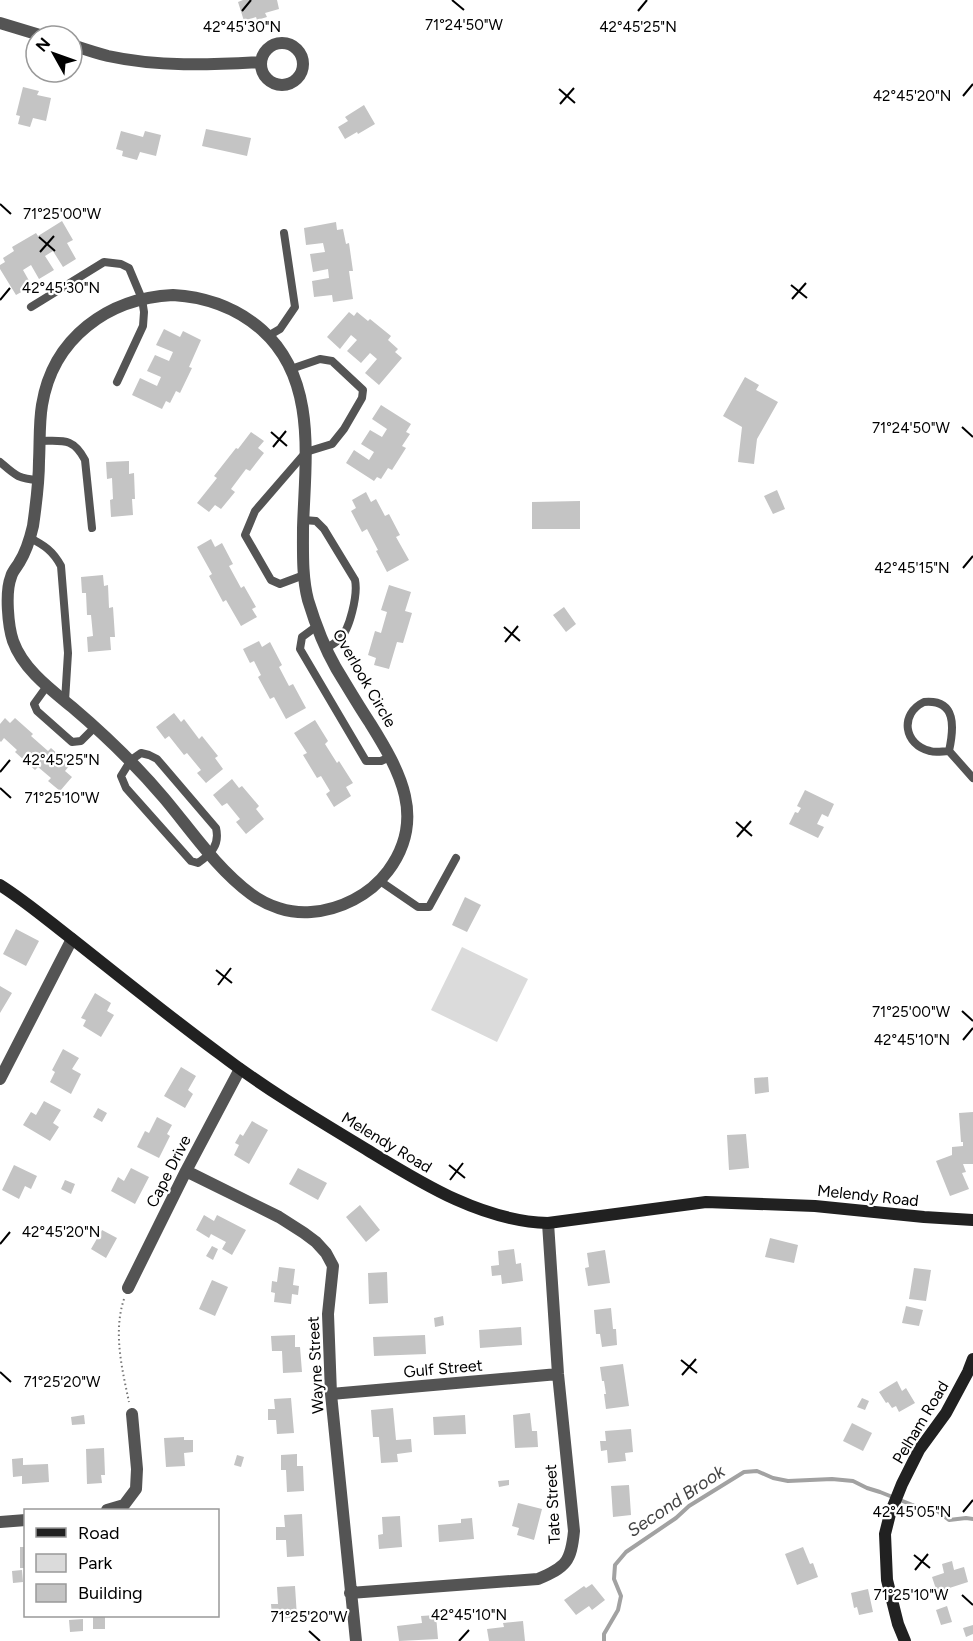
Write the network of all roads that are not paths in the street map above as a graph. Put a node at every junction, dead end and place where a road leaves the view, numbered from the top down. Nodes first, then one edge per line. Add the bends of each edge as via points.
1 (0, 23) edge
2 (24, 30) edge
3 (84, 49) edge
4 (261, 62) dead end
5 (284, 233) dead end
6 (142, 299) junction
7 (31, 307) dead end
8 (268, 336) junction
9 (291, 369) junction
10 (117, 382) dead end
11 (39, 441) junction
12 (306, 452) junction
13 (0, 462) edge
14 (38, 480) junction
15 (304, 520) junction
16 (92, 528) dead end
17 (30, 538) junction
18 (304, 575) junction
19 (5, 576) edge
20 (317, 626) junction
21 (326, 648) junction
22 (47, 686) junction
23 (65, 701) junction
24 (94, 727) junction
25 (949, 751) junction
26 (390, 757) junction
27 (130, 760) junction
28 (973, 778) edge
29 (210, 854) junction
30 (456, 858) dead end
31 (380, 881) junction
32 (0, 885) edge
33 (72, 939) junction
34 (240, 1069) junction
35 (0, 1079) edge
36 (186, 1171) junction
37 (973, 1220) edge
38 (548, 1222) junction
39 (128, 1288) road end
40 (973, 1359) edge
41 (558, 1374) junction
42 (331, 1394) junction
43 (132, 1414) road end
44 (110, 1509) edge
45 (24, 1520) edge
46 (0, 1522) edge
47 (350, 1593) junction
48 (356, 1641) edge
49 (905, 1641) edge

1 - 2 street
3 - 4 street via 144,62
5 - 8 lane via 295,308 280,329
6 - 7 lane via 129,268 104,262
6 - 8 street, Overlook Circle via 173,295 203,298 244,316
6 - 10 lane via 143,326
6 - 11 street, Overlook Circle via 100,316 66,347 45,388
8 - 9 street, Overlook Circle
9 - 12 street, Overlook Circle via 302,405
9 - 12 lane via 320,359 332,362 363,390 362,398 332,444
11 - 14 street, Overlook Circle
11 - 16 lane via 68,441 80,450 85,459
12 - 15 street, Overlook Circle
12 - 18 lane via 255,511 245,535 271,580 280,584
13 - 14 lane via 22,479
14 - 17 street, Overlook Circle
15 - 18 street, Overlook Circle
15 - 21 lane via 316,521 324,529 356,580 347,629
17 - 19 street, Overlook Circle via 22,559
17 - 23 lane via 55,555 60,566 68,653
18 - 20 street, Overlook Circle
19 - 22 street, Overlook Circle via 14,643 25,663
20 - 21 street, Overlook Circle
20 - 26 lane via 302,637 300,649 366,761
21 - 26 street, Overlook Circle
22 - 23 street, Overlook Circle
22 - 24 lane via 34,704 37,711 72,742 81,741
23 - 24 street, Overlook Circle
24 - 27 street, Overlook Circle
25 - 25 lane via 953,725 948,712 931,702 917,706 907,724 913,742 932,752
25 - 28 lane
26 - 31 street, Overlook Circle via 406,797 407,827 398,855
27 - 29 street, Overlook Circle
27 - 29 lane via 141,753 157,759 216,828 217,844
27 - 29 lane via 121,776 126,788 190,861 198,863
29 - 31 street, Overlook Circle via 254,897 298,912 342,905
30 - 31 lane via 429,908 418,907
32 - 33 street, Melendy Road
33 - 34 street, Melendy Road
33 - 35 street
34 - 36 street, Cape Drive
34 - 38 street, Melendy Road via 438,1191 494,1213
36 - 39 street, Cape Drive
36 - 42 street, Wayne Street via 279,1217 326,1252 333,1266 328,1314
37 - 38 street, Melendy Road via 815,1206 706,1202
38 - 41 street, Tate Street
40 - 49 street, Pelham Road via 946,1413 919,1450 902,1484 885,1534 887,1580
41 - 42 street, Gulf Street
41 - 47 street, Tate Street via 574,1531 572,1550 564,1565 538,1579
42 - 47 street, Wayne Street
43 - 44 street via 136,1489 124,1504
45 - 46 street
47 - 48 street, Wayne Street

